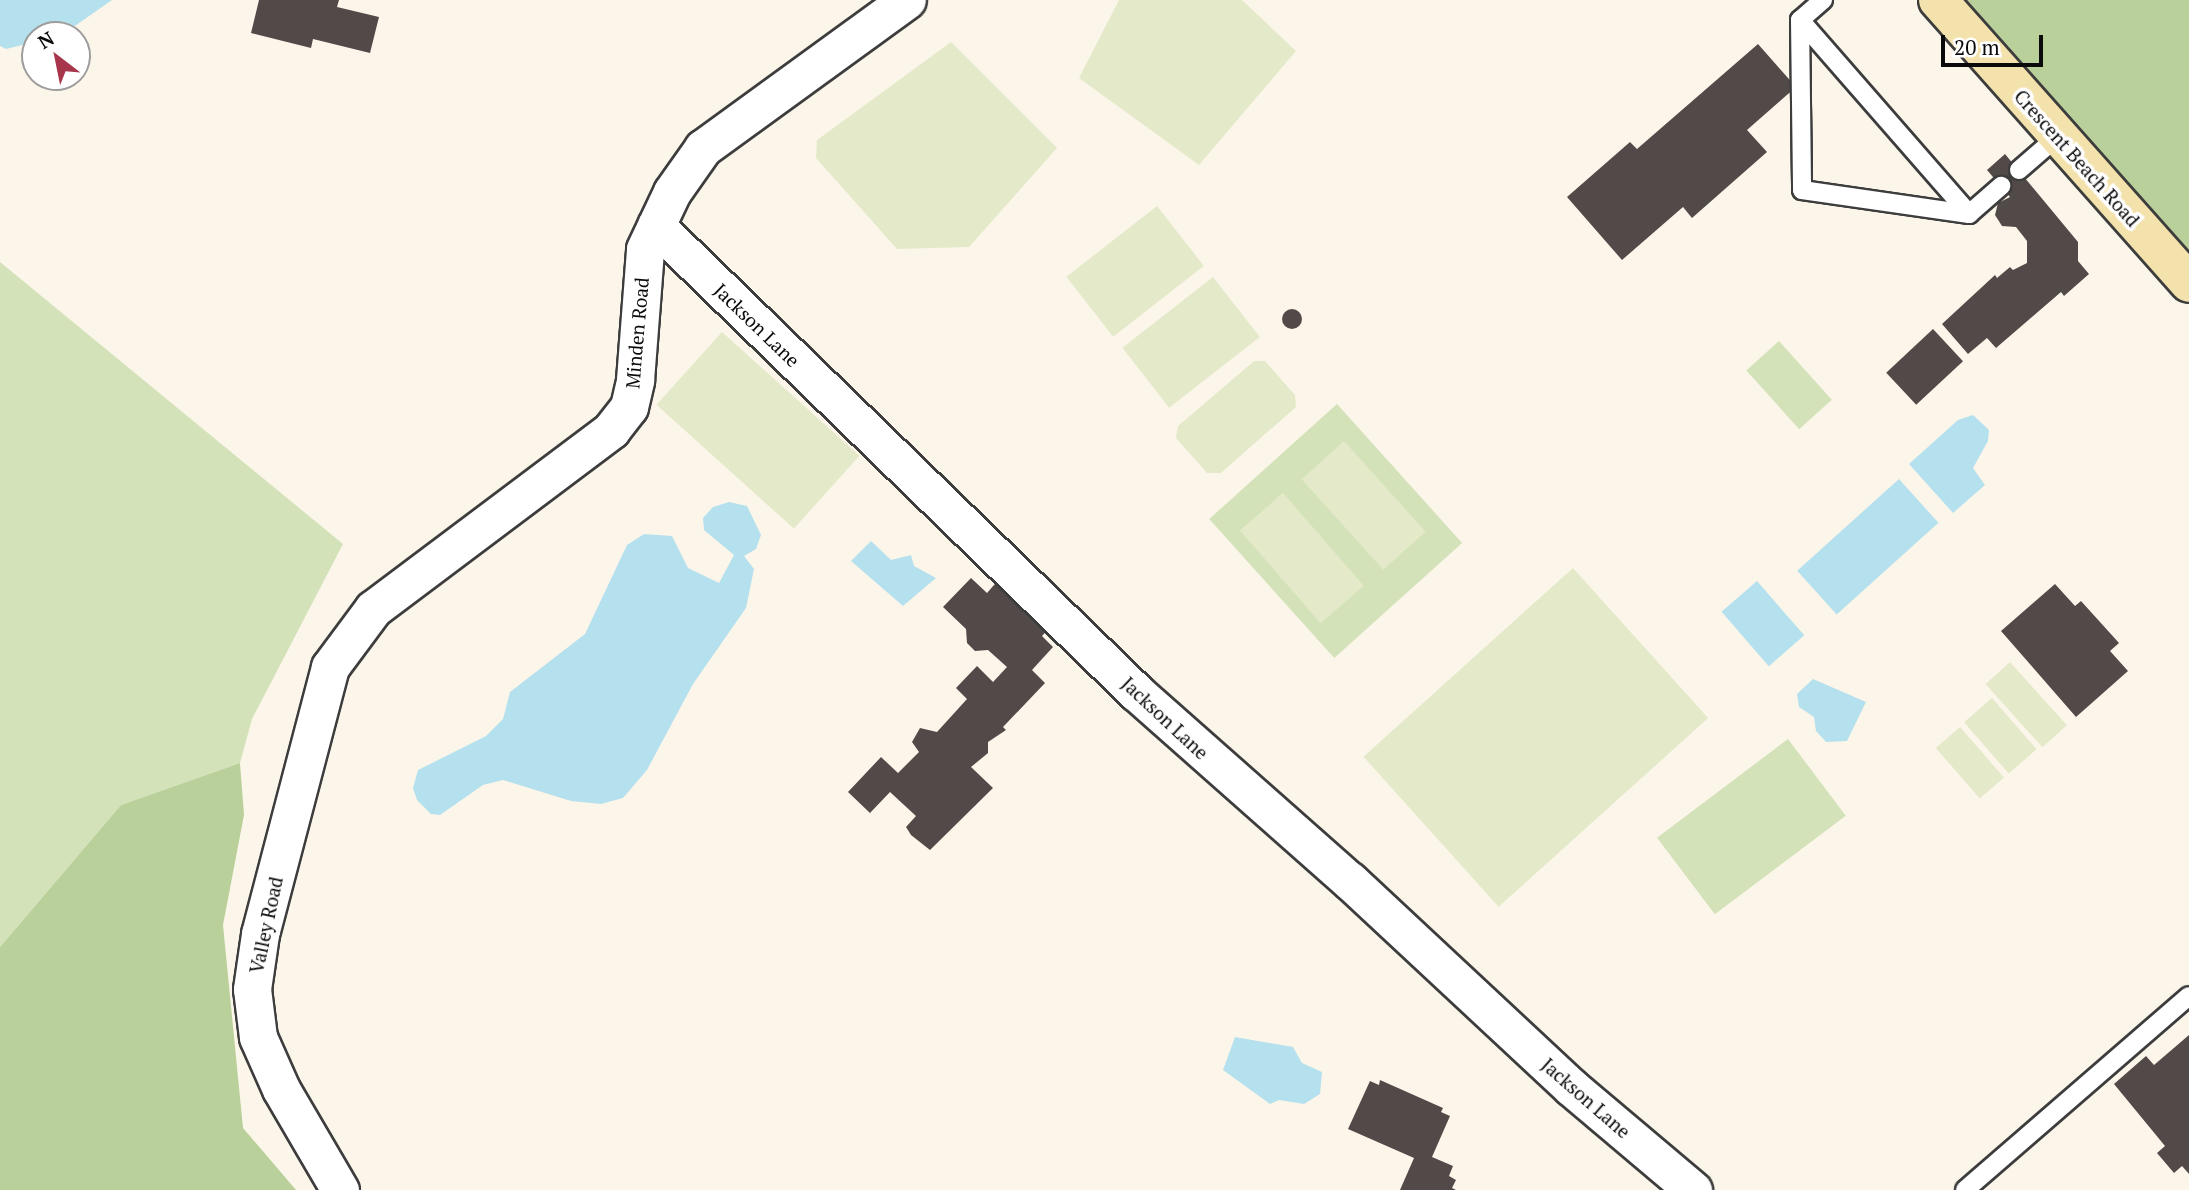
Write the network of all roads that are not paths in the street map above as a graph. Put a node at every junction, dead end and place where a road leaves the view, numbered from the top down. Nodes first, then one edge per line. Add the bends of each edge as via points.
1 (907, 0) edge
2 (1823, 0) edge
3 (1938, 0) edge
4 (1800, 20) junction
5 (2057, 137) junction
6 (2020, 170) dead end
7 (2001, 186) dead end
8 (1969, 214) junction
9 (656, 226) junction
10 (2189, 283) edge
11 (294, 809) joint
12 (2189, 996) edge
13 (340, 1190) edge
14 (1693, 1190) edge
15 (1965, 1190) edge

1 - 9 street, Minden Road via 703,148 672,192
2 - 4 lane
3 - 5 street, Crescent Beach Road
4 - 8 lane
4 - 8 lane via 1802,190
5 - 6 lane
5 - 10 street, Crescent Beach Road
7 - 8 lane
9 - 11 street, Minden Road via 645,248 629,407 611,430 373,609 330,667
9 - 14 street, Jackson Lane via 1136,692 1350,881 1571,1087
11 - 13 street, Valley Road via 260,934 252,989 258,1037 281,1089
12 - 15 lane

